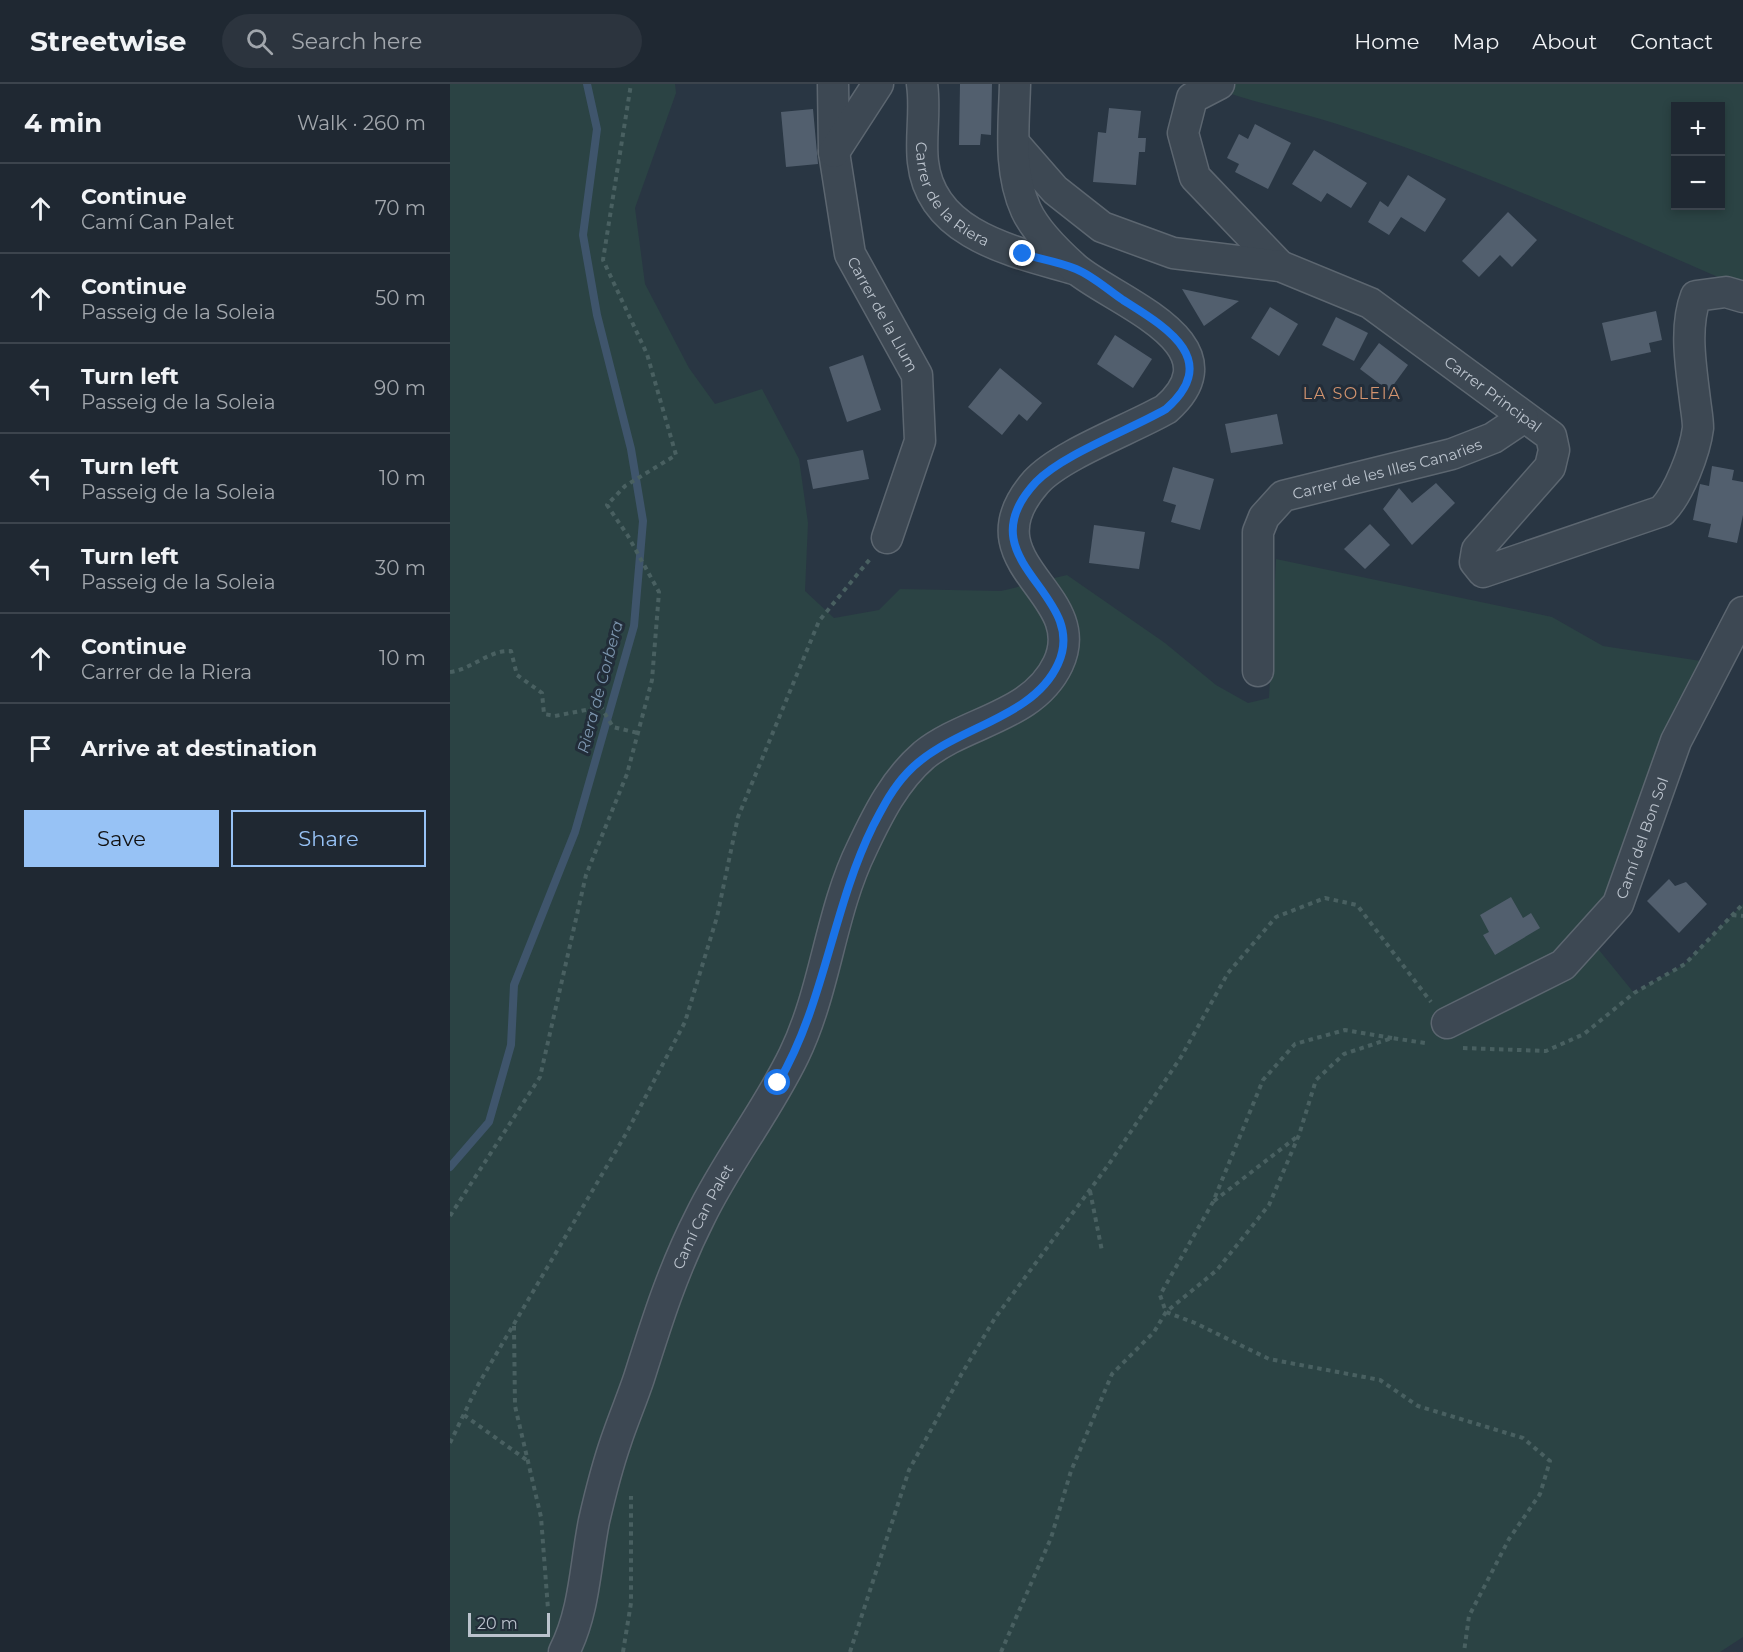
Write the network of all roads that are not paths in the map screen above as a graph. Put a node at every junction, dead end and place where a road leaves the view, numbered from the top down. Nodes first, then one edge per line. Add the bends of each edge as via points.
1 (833, 84) edge
2 (879, 84) edge
3 (922, 84) edge
4 (1015, 84) edge
5 (1219, 84) edge
6 (1014, 143) junction
7 (834, 152) junction
8 (1280, 266) junction
9 (1077, 270) junction
10 (1743, 297) edge
11 (1523, 418) junction
12 (886, 538) road end
13 (1743, 612) edge
14 (1258, 671) dead end
15 (1446, 1038) road end
16 (564, 1652) edge

1 - 7 street, Carrer de la Llum
2 - 7 street
3 - 9 street, Carrer de la Riera via 927,184 951,217 967,232 995,245
4 - 6 street
5 - 8 street via 1192,98 1183,133 1196,177
6 - 8 street, Carrer Principal via 1055,190 1102,227 1173,253
6 - 9 street via 1014,167 1026,210 1054,248
7 - 12 street, Carrer de la Llum via 850,254 917,375 920,441
8 - 11 street, Carrer Principal via 1370,303
9 - 16 street, Camí Can Palet via 1169,329 1190,362 1186,385 1166,409 1060,463 1036,482 1018,510 1011,527 1017,551 1060,620 1065,642 1058,663 1027,701 925,755 887,798 860,851 794,1055 701,1213 667,1288 615,1443 594,1521 581,1608
10 - 11 street, Carrer Principal via 1726,292 1696,296 1690,312 1698,428 1672,501 1662,511 1483,572 1475,562 1477,550 1550,467 1554,450 1551,436
11 - 14 street, Carrer de les Illes Canaries via 1493,438 1452,454 1283,496 1264,517 1258,532
13 - 15 street, Camí del Bon Sol via 1676,741 1618,904 1563,965

